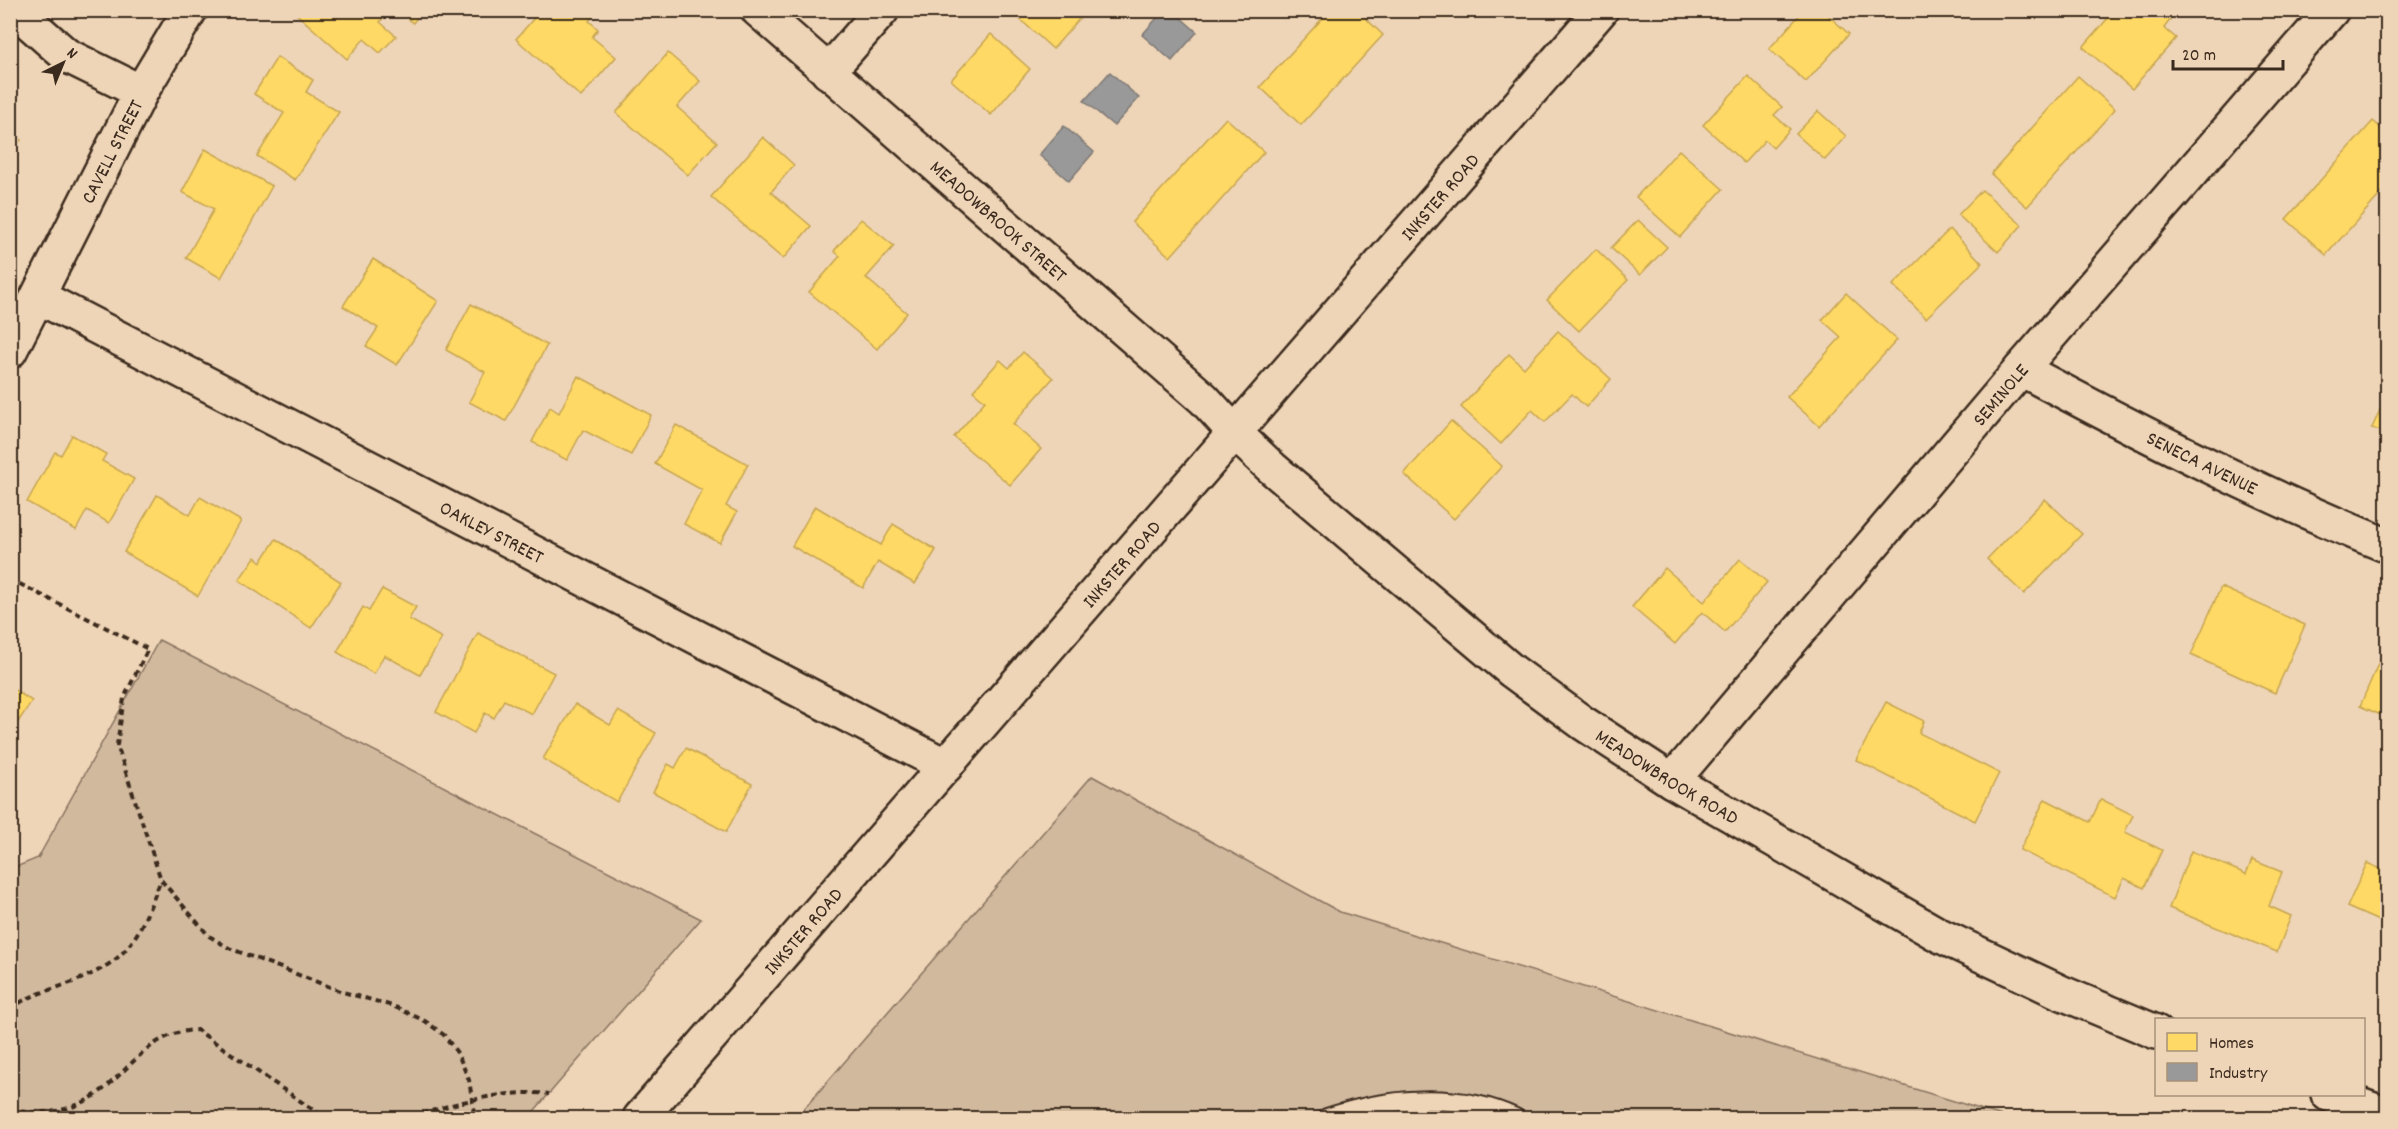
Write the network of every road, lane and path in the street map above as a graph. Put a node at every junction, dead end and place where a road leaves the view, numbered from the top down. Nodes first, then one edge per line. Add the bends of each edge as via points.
1 (15, 10) edge
2 (190, 10) edge
3 (758, 10) edge
4 (882, 10) edge
5 (1601, 10) edge
6 (2332, 10) edge
7 (828, 72) junction
8 (141, 93) junction
9 (39, 297) junction
10 (10, 351) edge
11 (2021, 369) junction
12 (1235, 434) junction
13 (2388, 546) edge
14 (10, 579) edge
15 (946, 766) junction
16 (1672, 781) junction
17 (161, 880) junction
18 (10, 1009) edge
19 (2155, 1031) edge
20 (549, 1094) dead end
21 (2331, 1096) edge
22 (97, 1101) dead end
23 (473, 1101) junction
24 (10, 1110) edge
25 (2388, 1115) edge
26 (55, 1118) edge
27 (325, 1119) edge
28 (412, 1119) edge
29 (475, 1119) edge
30 (640, 1119) edge
31 (1327, 1119) edge
32 (1515, 1119) edge

1 - 8 street via 66,55
2 - 8 street, CAVELL STREET
3 - 7 street, MEADOWBROOK STREET
4 - 7 street
5 - 12 street, INKSTER ROAD
6 - 11 street, SEMINOLE
7 - 12 street, MEADOWBROOK STREET via 1204,399
8 - 9 street, CAVELL STREET
9 - 10 street, CAVELL STREET
9 - 15 street, OAKLEY STREET
11 - 13 street, SENECA AVENUE via 2155,440
11 - 16 street, SEMINOLE
12 - 15 street, INKSTER ROAD
12 - 16 street, MEADOWBROOK ROAD via 1512,670 1583,723
14 - 17 path via 148,650 124,698 117,745
15 - 30 street, INKSTER ROAD
16 - 19 street, MEADOWBROOK ROAD via 1939,935
17 - 18 path via 139,933 118,959 88,975 41,991
17 - 23 path via 209,936 230,948 343,992 393,1006 431,1025 458,1054
20 - 23 path via 530,1092
21 - 25 street
22 - 27 path via 165,1037 197,1030
23 - 28 path
23 - 29 path
24 - 26 path via 31,1117
31 - 32 lane via 1425,1099 1476,1105

